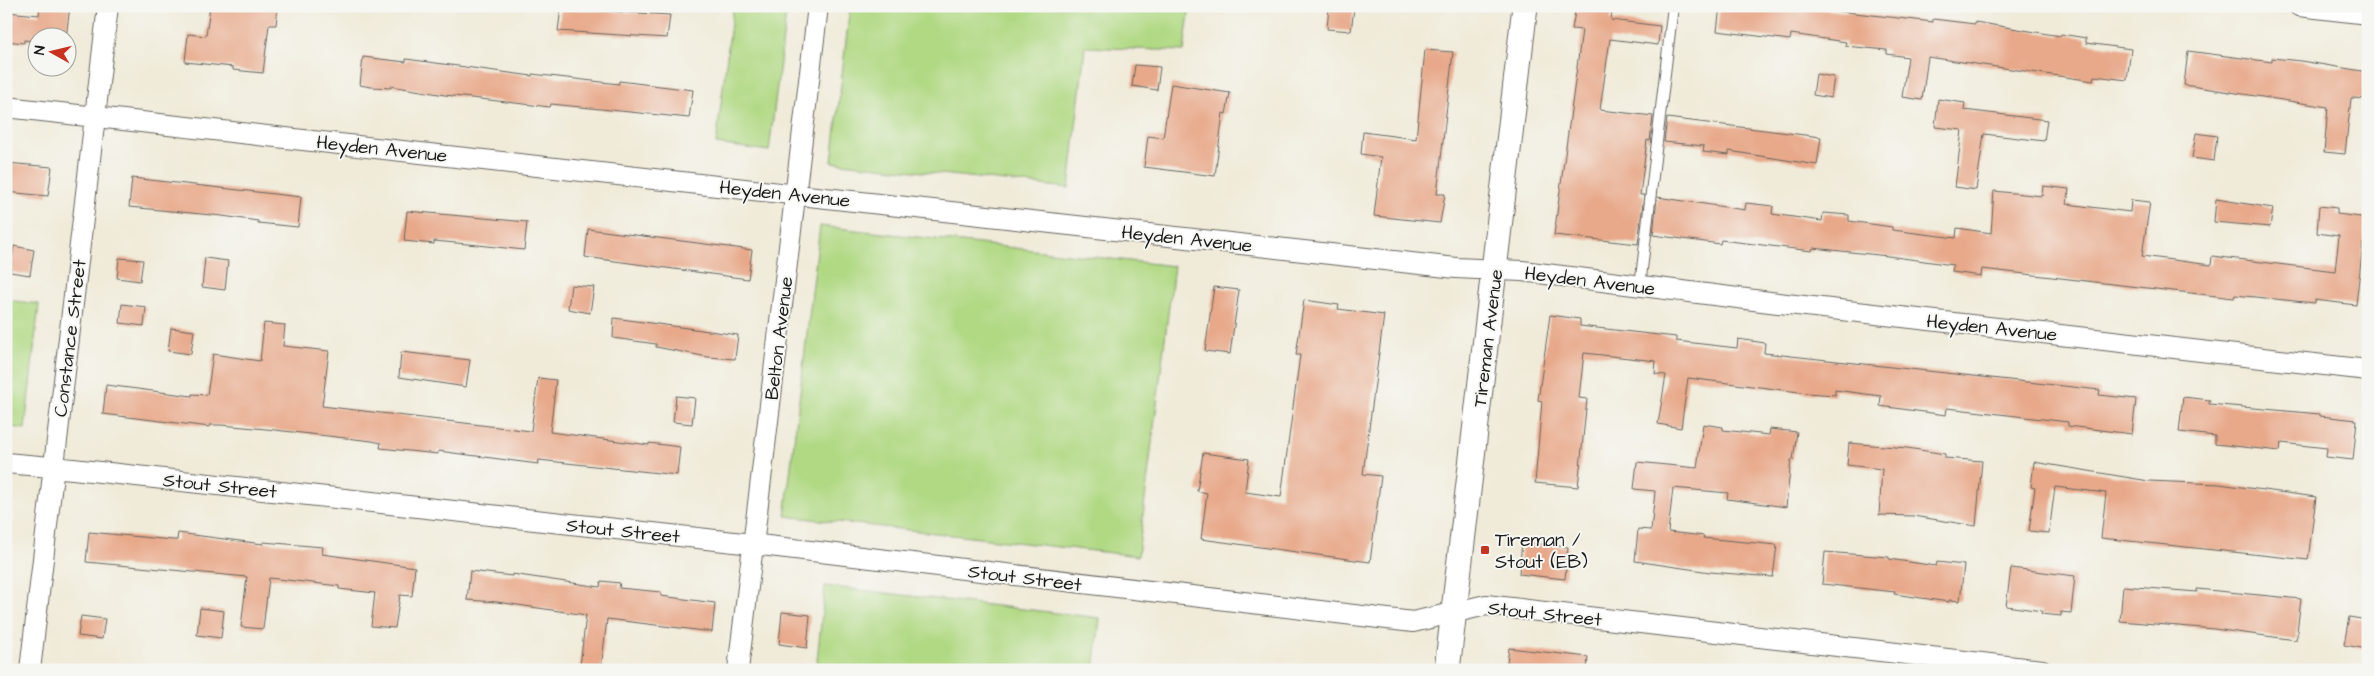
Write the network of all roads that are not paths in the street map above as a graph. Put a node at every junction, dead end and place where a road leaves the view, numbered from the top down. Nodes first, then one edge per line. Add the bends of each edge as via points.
1 (108, 6) edge
2 (818, 6) edge
3 (1525, 6) edge
4 (1673, 6) edge
5 (2299, 6) edge
6 (2368, 14) edge
7 (6, 107) edge
8 (95, 117) junction
9 (796, 194) junction
10 (1494, 270) junction
11 (1640, 286) junction
12 (2368, 370) edge
13 (6, 463) edge
14 (53, 467) junction
15 (752, 544) junction
16 (1454, 612) junction
17 (30, 670) edge
18 (738, 670) edge
19 (1447, 670) edge
20 (2042, 670) edge

1 - 8 street, Constance Street
2 - 9 street, Belton Avenue
3 - 10 street, Tireman Avenue
4 - 11 lane
5 - 6 street
7 - 8 street, Heyden Avenue
8 - 9 street, Heyden Avenue
8 - 14 street, Constance Street
9 - 10 street, Heyden Avenue
9 - 15 street, Belton Avenue
10 - 11 street, Heyden Avenue
10 - 16 street, Tireman Avenue
11 - 12 street, Heyden Avenue
13 - 14 street, Stout Street
14 - 15 street, Stout Street
14 - 17 street, Constance Street
15 - 16 street, Stout Street via 1413,622
15 - 18 street, Belton Avenue
16 - 19 street, Tireman Avenue
16 - 20 street, Stout Street via 1486,605

